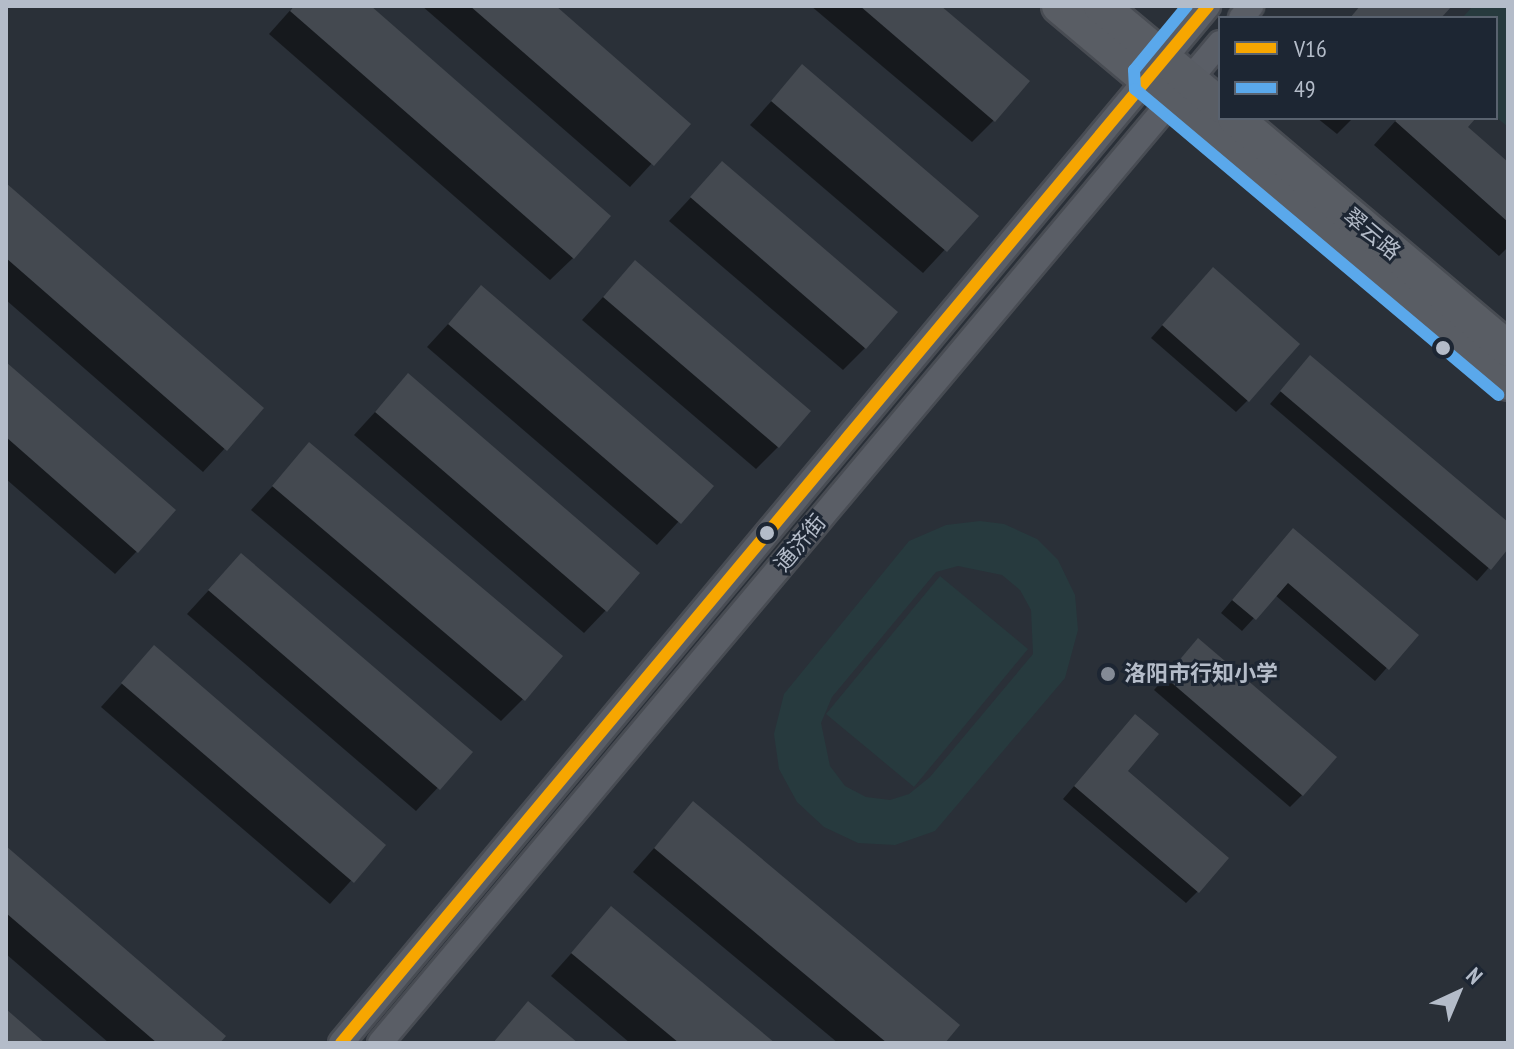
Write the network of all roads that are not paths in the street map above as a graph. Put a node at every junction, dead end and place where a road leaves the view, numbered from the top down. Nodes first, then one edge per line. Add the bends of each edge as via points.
1 (1059, 6) edge
2 (1101, 6) edge
3 (1208, 6) edge
4 (1218, 44) edge
5 (1168, 79) junction
6 (1218, 104) edge
7 (1237, 120) edge
8 (1508, 349) edge
9 (1508, 383) edge
10 (341, 1043) edge
11 (380, 1043) edge

1 - 5 street, 翠云路
2 - 5 street, 翠云路
3 - 5 street, 通济街
4 - 5 street, 通济街
5 - 6 street, 翠云路
5 - 9 street, 翠云路
5 - 10 street, 通济街
5 - 11 street, 通济街
7 - 8 street, 翠云路

